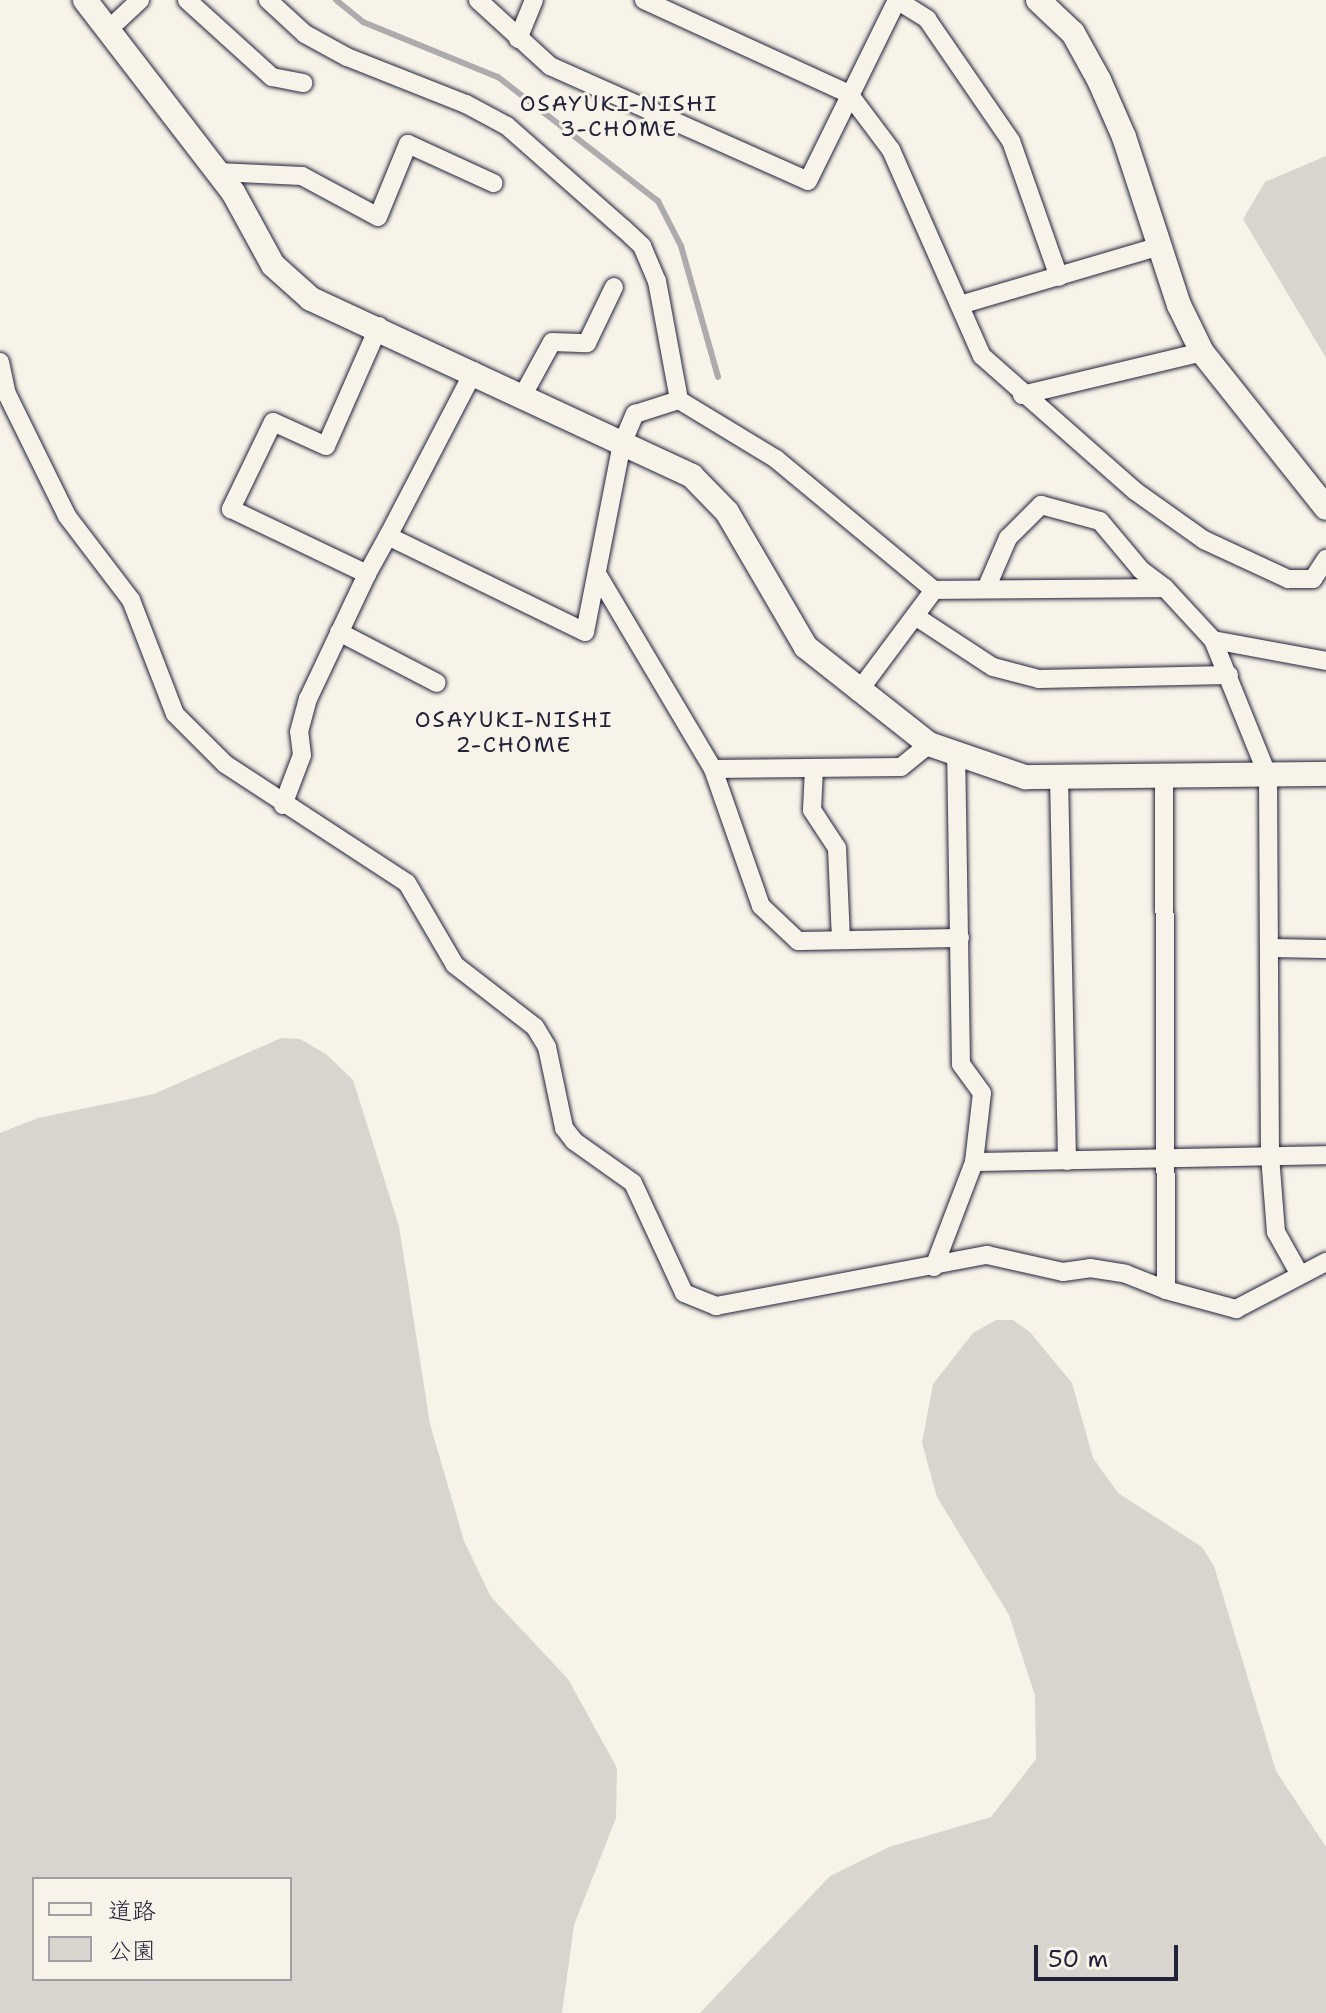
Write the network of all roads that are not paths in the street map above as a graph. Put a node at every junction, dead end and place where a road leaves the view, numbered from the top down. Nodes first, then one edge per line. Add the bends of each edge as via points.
1 (85, 0) edge
2 (140, 0) edge
3 (187, 0) edge
4 (268, 0) edge
5 (478, 0) edge
6 (534, 0) edge
7 (644, 0) edge
8 (897, 0) edge
9 (1038, 0) edge
10 (108, 30) junction
11 (518, 39) junction
12 (303, 83) dead end
13 (849, 94) junction
14 (218, 172) junction
15 (493, 183) dead end
16 (1160, 246) junction
17 (1059, 277) junction
18 (614, 287) dead end
19 (963, 304) junction
20 (379, 326) junction
21 (1202, 352) junction
22 (0, 362) edge
23 (474, 371) junction
24 (523, 395) junction
25 (1022, 395) junction
26 (679, 400) junction
27 (622, 444) junction
28 (1326, 508) edge
29 (388, 536) junction
30 (1326, 559) edge
31 (367, 574) junction
32 (599, 577) junction
33 (1165, 588) junction
34 (986, 589) junction
35 (934, 590) junction
36 (915, 616) junction
37 (339, 632) junction
38 (1213, 640) junction
39 (1326, 661) edge
40 (1229, 675) junction
41 (437, 683) dead end
42 (858, 692) junction
43 (929, 744) junction
44 (956, 757) junction
45 (814, 768) junction
46 (713, 769) junction
47 (1326, 774) edge
48 (1268, 776) junction
49 (1059, 777) junction
50 (1164, 779) junction
51 (283, 805) junction
52 (960, 938) junction
53 (841, 939) junction
54 (1269, 948) junction
55 (1326, 949) edge
56 (1326, 1155) edge
57 (1270, 1156) junction
58 (1167, 1160) junction
59 (1067, 1161) junction
60 (974, 1162) junction
61 (1326, 1262) edge
62 (934, 1267) junction
63 (1300, 1275) junction
64 (1166, 1290) junction

1 - 10 street
2 - 10 street
3 - 12 street via 272,77
4 - 26 street via 305,34 347,57 507,126 642,246 657,281
5 - 11 street
6 - 11 street
7 - 13 street
8 - 13 street
8 - 17 street via 927,19 1011,141
9 - 16 street via 1073,33 1099,80
10 - 14 street
11 - 13 street via 550,66 808,181
13 - 19 street via 891,150
14 - 15 street via 302,176 378,217 408,144
14 - 20 street via 273,265 311,299
16 - 17 street
16 - 21 street
17 - 19 street
18 - 24 street via 587,343 552,342
19 - 25 street via 982,356
20 - 23 street
20 - 31 street via 326,446 273,422 231,509
21 - 25 street
21 - 28 street
22 - 51 street via 7,394 67,516 131,600 175,714 198,742
23 - 24 street
23 - 29 street
24 - 27 street
25 - 30 street via 1135,491 1204,540 1288,579 1313,579
26 - 27 street via 635,414
26 - 35 street via 776,459
27 - 32 street
27 - 42 street via 692,476 727,512 806,647
29 - 31 street
29 - 32 street via 585,632
31 - 37 street
32 - 46 street
33 - 34 street
33 - 34 street via 1141,570 1100,521 1041,505 1008,538
33 - 38 street
34 - 35 street
35 - 36 street
36 - 40 street via 993,667 1039,679
36 - 42 street
37 - 41 street
37 - 51 street via 308,699 299,732 302,755
38 - 39 street
38 - 40 street
40 - 48 street
42 - 43 street
43 - 44 street
43 - 45 street via 901,767
44 - 49 street via 1025,777
44 - 52 street
45 - 46 street
45 - 53 street via 812,810 837,848
46 - 53 street via 761,906 798,941
47 - 48 street
48 - 50 street
48 - 54 street
49 - 50 street
49 - 59 street
50 - 58 street
51 - 62 street via 407,883 455,965 535,1027 547,1047 564,1128 633,1183 684,1293 716,1306
52 - 53 street
52 - 60 street via 961,1064 982,1093
54 - 55 street
54 - 57 street
56 - 57 street
57 - 58 street
57 - 63 street via 1276,1232
58 - 59 street
58 - 64 street
59 - 60 street
60 - 62 street
61 - 63 street
62 - 64 street via 987,1255 1063,1272 1090,1268 1126,1274
63 - 64 street via 1236,1309

